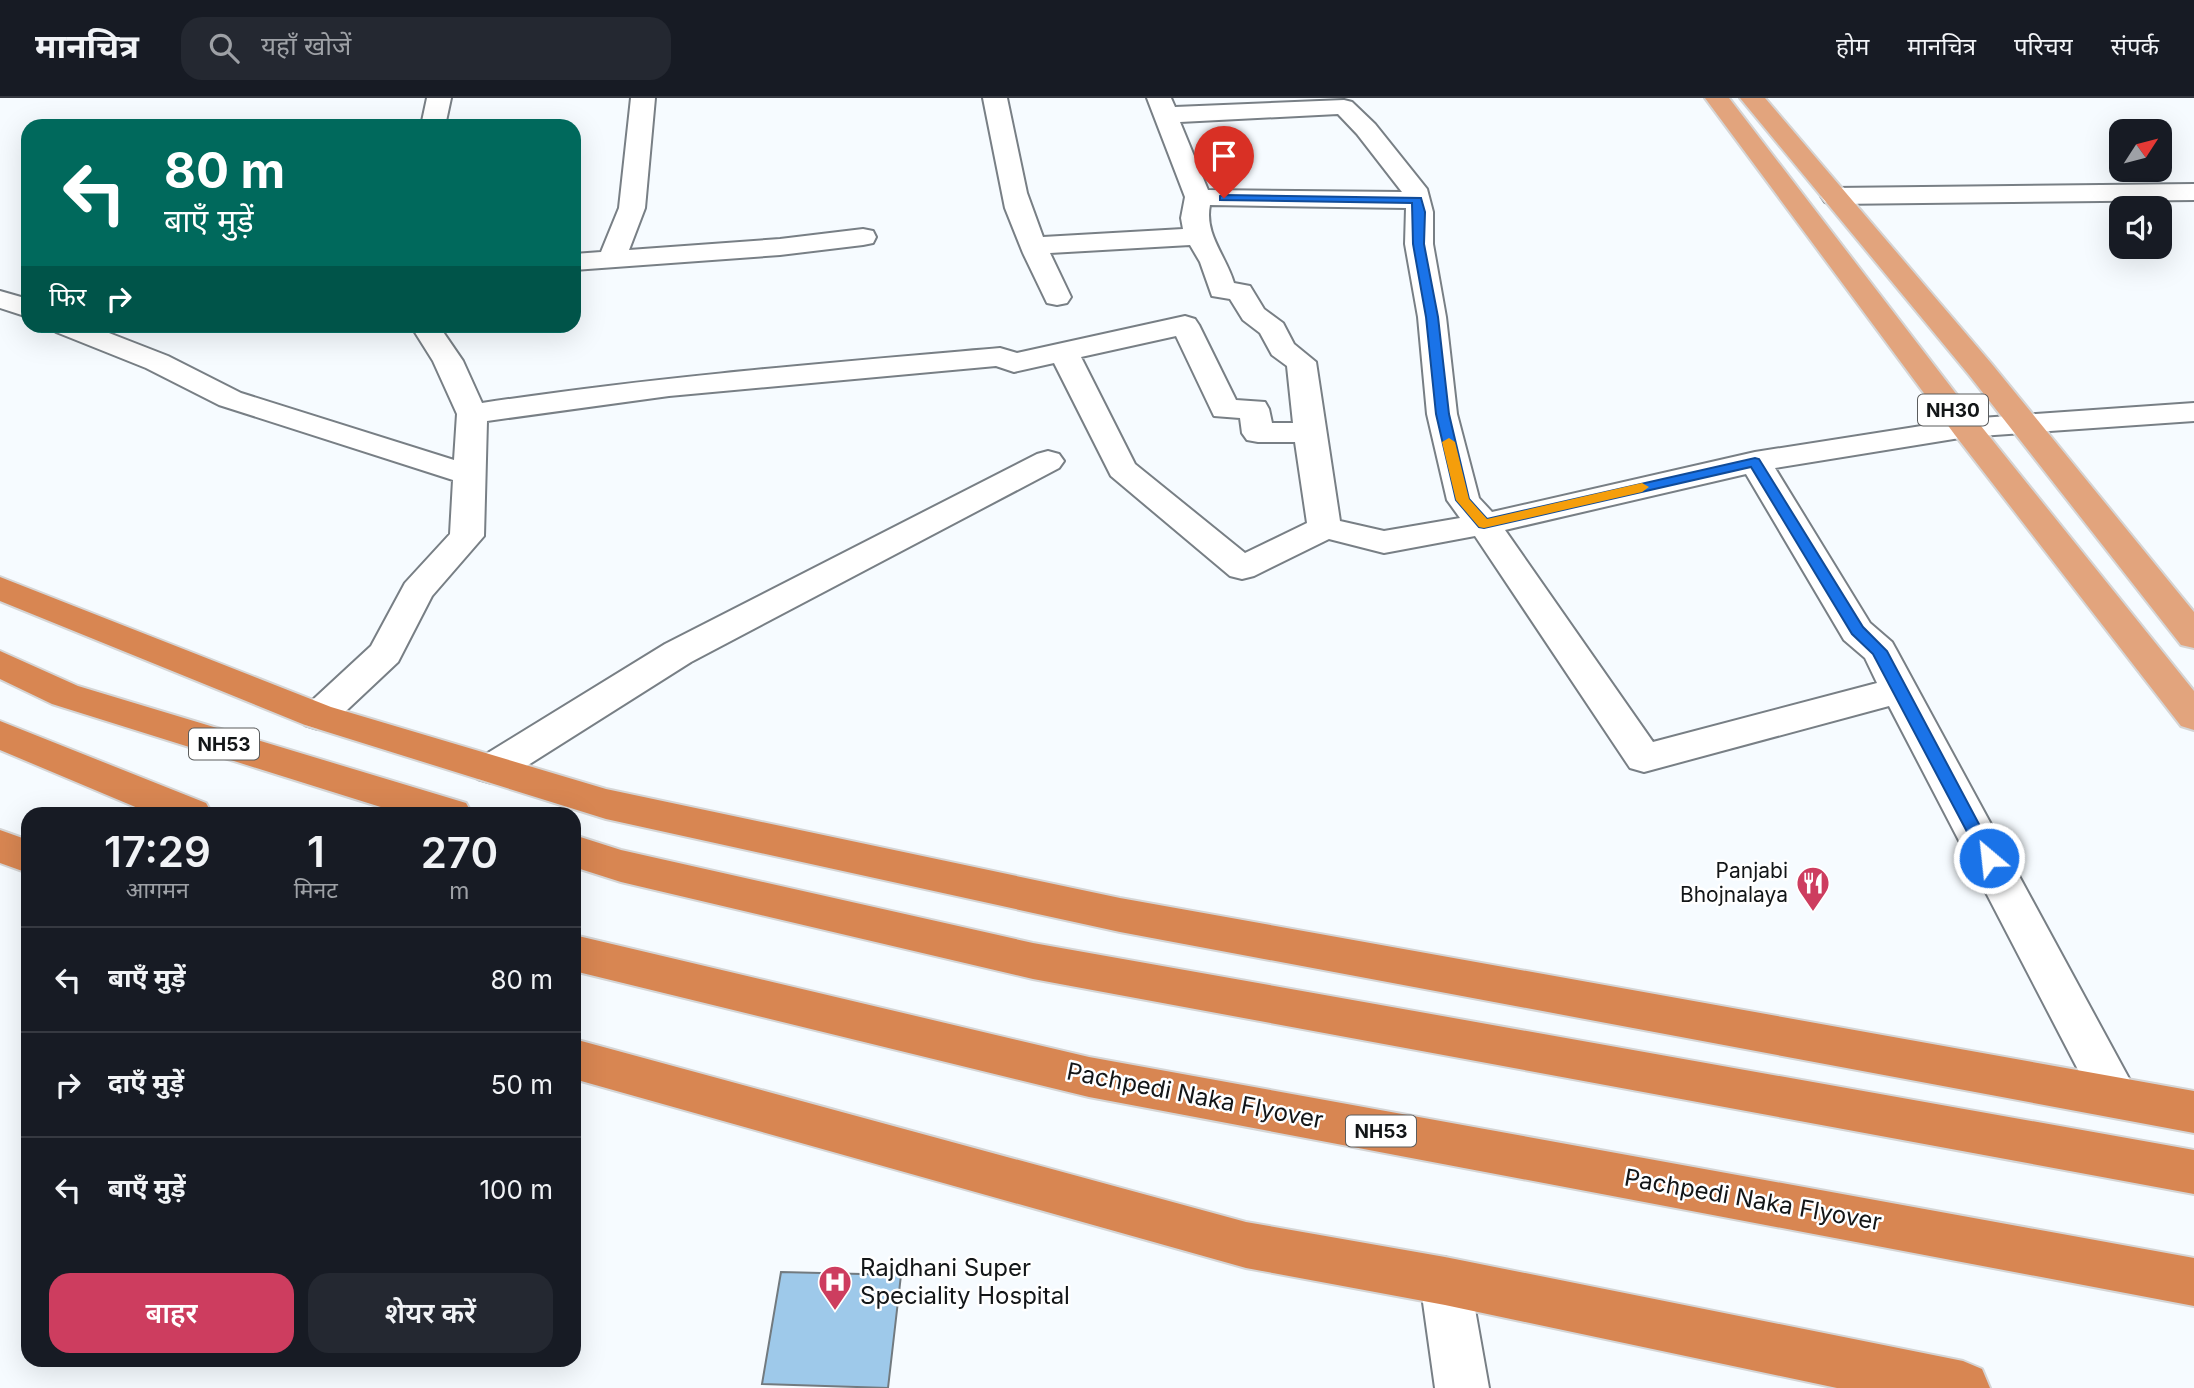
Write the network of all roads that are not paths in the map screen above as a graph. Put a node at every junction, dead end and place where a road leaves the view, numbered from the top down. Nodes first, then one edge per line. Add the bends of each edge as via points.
1 (439, 98) edge
2 (643, 98) edge
3 (995, 98) edge
4 (1717, 98) edge
5 (1752, 98) edge
6 (1162, 107) edge
7 (434, 119) edge
8 (2194, 192) edge
9 (1834, 196) junction
10 (1198, 197) junction
11 (1417, 200) junction
12 (1198, 236) junction
13 (863, 237) dead end
14 (1033, 246) junction
15 (611, 260) junction
16 (581, 262) edge
17 (1057, 297) dead end
18 (0, 299) edge
19 (21, 306) edge
20 (84, 333) edge
21 (430, 333) edge
22 (1064, 352) junction
23 (2194, 412) edge
24 (472, 414) junction
25 (2024, 424) junction
26 (1966, 428) junction
27 (1311, 432) junction
28 (1048, 461) dead end
29 (1755, 462) junction
30 (470, 475) junction
31 (1484, 524) junction
32 (1325, 528) junction
33 (0, 588) edge
34 (2194, 636) edge
35 (0, 664) edge
36 (1900, 690) junction
37 (318, 716) junction
38 (2194, 717) edge
39 (0, 735) edge
40 (492, 769) junction
41 (175, 807) edge
42 (429, 807) edge
43 (0, 846) edge
44 (581, 853) edge
45 (21, 854) edge
46 (581, 955) edge
47 (581, 1061) edge
48 (2116, 1098) junction
49 (2194, 1112) edge
50 (2194, 1172) edge
51 (1445, 1282) junction
52 (2194, 1282) edge
53 (1462, 1388) edge
54 (1963, 1388) edge

1 - 7 street
2 - 15 street via 632,208
3 - 14 street via 1004,127 1009,176
4 - 26 main road, NH30
5 - 9 main road, NH30
6 - 10 street
6 - 11 street via 1344,107 1380,146
8 - 9 street
9 - 25 main road, NH30
10 - 11 street
10 - 12 street via 1194,218
11 - 31 street via 1442,414 1463,500
12 - 14 street
12 - 27 street via 1214,262 1222,290 1240,292 1253,314 1273,329 1282,349 1301,362
13 - 15 street
14 - 17 street
15 - 16 street
18 - 19 street
20 - 30 street via 157,362 230,399
21 - 24 street
22 - 24 street via 1014,363 1000,357 766,377 547,401
22 - 27 street via 1185,325 1225,409 1254,409 1258,433
22 - 32 street via 1122,469 1242,568
23 - 25 street
24 - 30 street
25 - 26 street
25 - 34 main road, NH30
26 - 29 street
26 - 38 main road, NH30
27 - 32 street via 1316,495
28 - 40 street via 678,653
29 - 31 street
29 - 36 street via 1857,631 1879,651
30 - 37 street via 467,536 417,591 385,653
31 - 32 street via 1384,541
31 - 36 street via 1644,758
33 - 37 highway
35 - 42 highway, NH53 via 65,695
36 - 48 street
37 - 40 highway
39 - 41 highway
40 - 48 highway via 606,804 1120,915
43 - 45 highway
44 - 50 highway via 1033,961
46 - 52 highway, Pachpedi Naka Flyover / NH53 via 1088,1077
47 - 51 highway via 1247,1245
48 - 49 highway
51 - 53 street
51 - 54 highway

